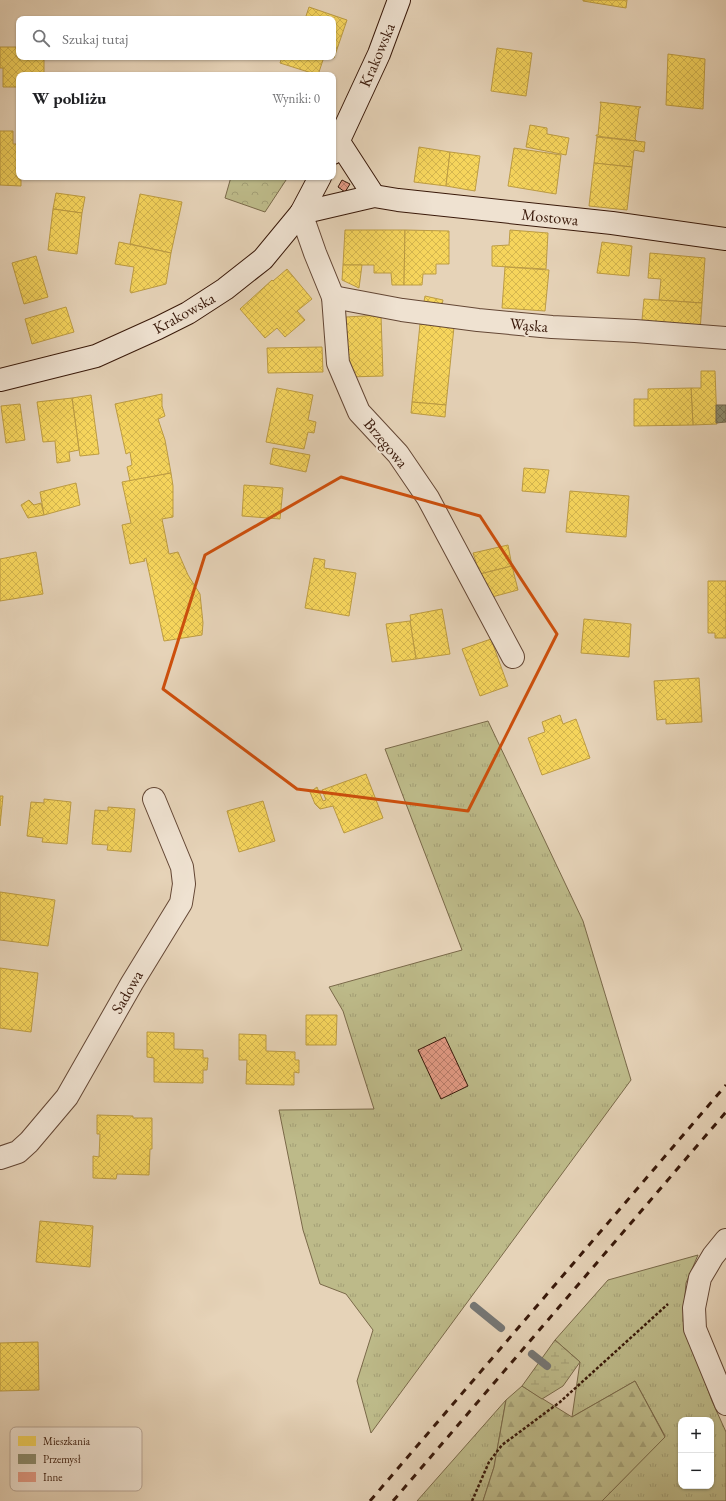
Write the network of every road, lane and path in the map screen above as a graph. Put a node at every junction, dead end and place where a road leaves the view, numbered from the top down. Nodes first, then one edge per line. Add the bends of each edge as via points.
1 (399, 0) edge
2 (336, 148) edge
3 (318, 180) edge
4 (374, 196) junction
5 (301, 213) junction
6 (726, 238) edge
7 (333, 297) junction
8 (726, 338) edge
9 (0, 380) edge
10 (513, 657) dead end
11 (154, 799) dead end
12 (0, 1158) edge
13 (726, 1240) edge
14 (672, 1300) dead end
15 (726, 1404) edge
16 (472, 1501) edge

1 - 2 street, Krakowska via 379,54
2 - 4 street
3 - 5 street, Krakowska
4 - 5 street, Mostowa
4 - 6 street, Mostowa
5 - 7 street, Brzegowa via 314,254
5 - 9 street, Krakowska via 264,259 226,289 188,313 96,356
7 - 8 street, Wąska via 402,310 478,320
7 - 10 street, Brzegowa via 338,363 359,412 398,454 428,498
11 - 12 street, Sadowa via 182,868 184,884 181,903 67,1097 30,1142 18,1152
13 - 15 street via 700,1278 694,1308 695,1329
14 - 16 path via 560,1402 502,1445 489,1462

